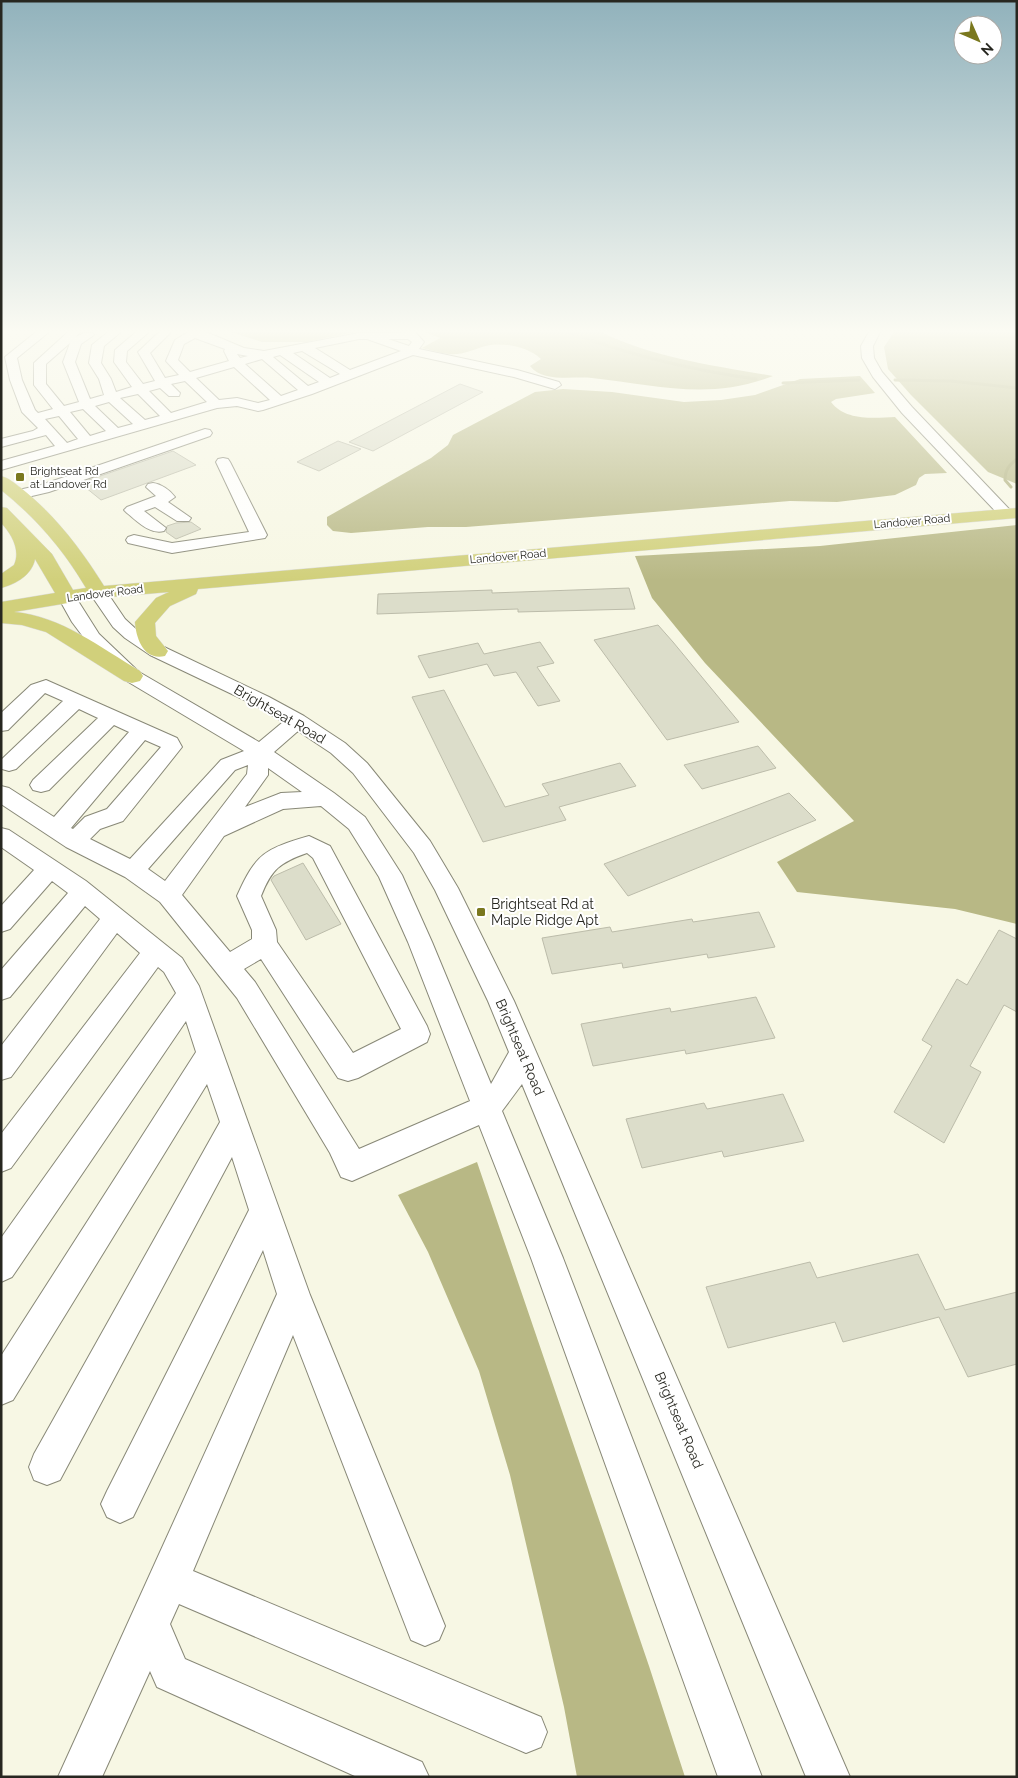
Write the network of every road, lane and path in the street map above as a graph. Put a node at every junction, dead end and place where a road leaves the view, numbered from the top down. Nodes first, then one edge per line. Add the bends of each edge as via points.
1 (32, 415) edge
2 (46, 415) edge
3 (64, 415) edge
4 (97, 415) edge
5 (132, 415) edge
6 (165, 415) edge
7 (178, 415) edge
8 (912, 415) edge
9 (35, 418) junction
10 (168, 418) junction
11 (143, 425) junction
12 (47, 428) junction
13 (1, 433) edge
14 (116, 433) junction
15 (205, 433) dead end
16 (87, 441) junction
17 (1, 444) edge
18 (64, 448) junction
19 (223, 462) dead end
20 (1, 466) edge
21 (1, 481) edge
22 (1017, 498) edge
23 (26, 500) junction
24 (1004, 509) edge
25 (183, 518) dead end
26 (6, 521) edge
27 (158, 528) dead end
28 (134, 540) dead end
29 (1, 582) edge
30 (211, 582) junction
31 (94, 585) junction
32 (1, 589) edge
33 (63, 589) junction
34 (1, 608) edge
35 (1, 617) edge
36 (157, 651) junction
37 (132, 676) junction
38 (76, 700) junction
39 (110, 716) junction
40 (297, 721) junction
41 (1, 725) edge
42 (142, 730) junction
43 (260, 752) junction
44 (9, 764) dead end
45 (42, 785) dead end
46 (326, 798) junction
47 (5, 799) edge
48 (214, 832) junction
49 (65, 835) junction
50 (4, 845) edge
51 (49, 869) junction
52 (133, 872) junction
53 (83, 892) junction
54 (168, 896) junction
55 (115, 918) junction
56 (1, 922) edge
57 (266, 944) junction
58 (156, 951) junction
59 (227, 966) junction
60 (1, 989) edge
61 (190, 994) junction
62 (523, 1052) junction
63 (210, 1055) junction
64 (1, 1068) edge
65 (487, 1107) junction
66 (234, 1124) junction
67 (1, 1158) edge
68 (265, 1212) junction
69 (1, 1266) edge
70 (294, 1294) junction
71 (1, 1388) edge
72 (47, 1467) dead end
73 (120, 1504) dead end
74 (169, 1580) junction
75 (150, 1624) junction
76 (425, 1626) dead end
77 (526, 1732) dead end
78 (80, 1777) edge
79 (408, 1777) edge
80 (740, 1777) edge
81 (828, 1777) edge

1 - 9 street
2 - 9 street
3 - 16 street
4 - 14 street
5 - 11 street
6 - 10 street
7 - 10 street
8 - 24 street
9 - 12 street
10 - 11 street
11 - 14 street
12 - 13 street
12 - 17 street via 38,434
12 - 18 street
14 - 16 street
15 - 23 street via 67,480 66,487
16 - 18 street
18 - 20 street
19 - 28 street via 260,535 172,548
21 - 23 main road, Brightseat Road
22 - 24 main road, Landover Road
23 - 31 main road, Brightseat Road via 61,536
24 - 30 main road, Landover Road
24 - 31 main road, Landover Road via 448,545
25 - 27 street via 155,494 132,510
26 - 29 main road via 28,552 27,561 15,574
26 - 33 main road via 45,558
30 - 31 main road, Landover Road
30 - 36 main road via 165,601 148,616 144,628 146,637
31 - 33 main road, Landover Road
31 - 36 street, Brightseat Road via 119,623
32 - 33 main road, Landover Road
33 - 34 main road, Landover Road
33 - 37 street via 80,622
35 - 37 main road via 32,621 53,628
36 - 40 street, Brightseat Road via 218,678
37 - 43 street
38 - 39 street
38 - 41 street via 46,686 38,689
38 - 44 street
39 - 42 street
39 - 45 street
40 - 43 street
40 - 62 street, Brightseat Road via 338,748 360,768 422,847 443,882
42 - 49 street
42 - 49 street via 172,747 115,815
43 - 46 street
43 - 48 street via 257,775
43 - 52 street via 228,765
46 - 48 street via 281,801
46 - 65 street via 357,824 390,874
47 - 49 street
48 - 54 street
49 - 52 street
50 - 51 street
51 - 53 street
51 - 56 street
52 - 54 street
53 - 55 street
53 - 60 street
54 - 59 street
55 - 58 street
55 - 64 street
57 - 57 street via 264,930 249,896 259,870 274,856 309,844 322,852 417,1034 348,1069
57 - 59 street
58 - 61 street via 173,965
58 - 67 street
59 - 65 street via 246,990 352,1167
61 - 63 street
61 - 69 street
62 - 65 street via 502,1095
62 - 81 street, Brightseat Road
63 - 66 street
63 - 71 street
65 - 80 street via 547,1258
66 - 68 street
66 - 72 street
68 - 70 street
68 - 73 street
70 - 74 street
70 - 76 street
74 - 75 street
74 - 77 street
75 - 78 street
75 - 79 street via 171,1673

